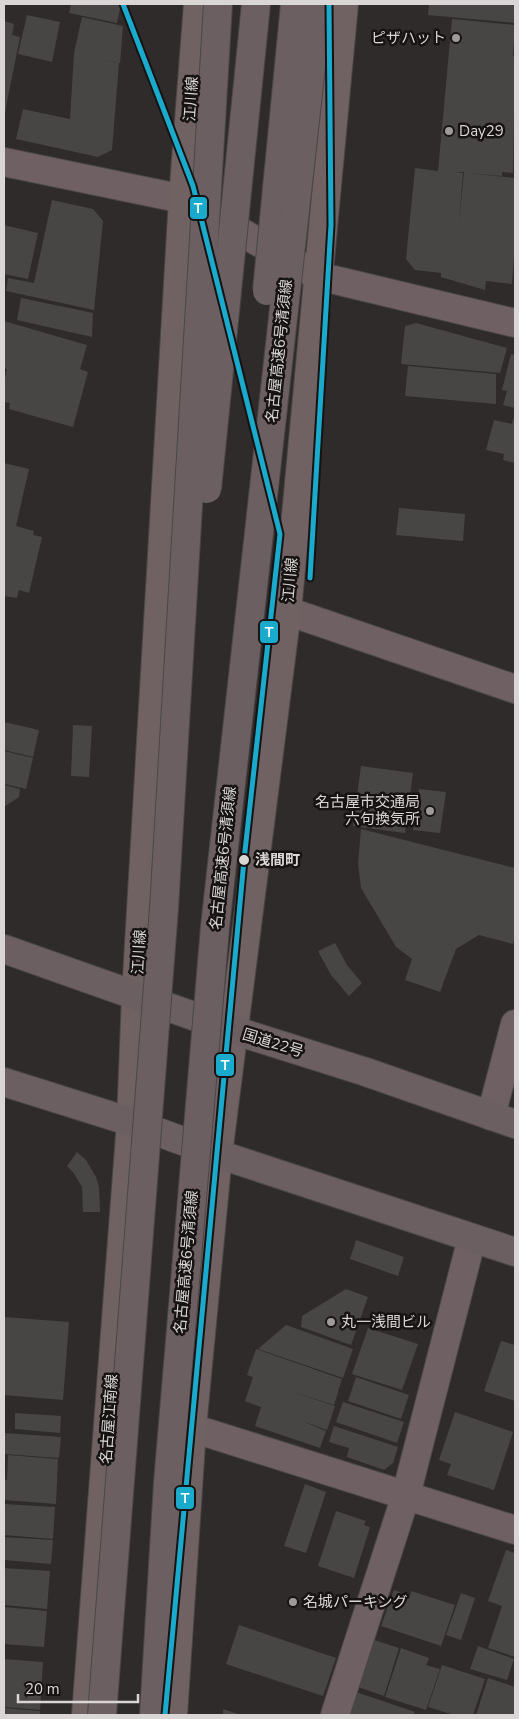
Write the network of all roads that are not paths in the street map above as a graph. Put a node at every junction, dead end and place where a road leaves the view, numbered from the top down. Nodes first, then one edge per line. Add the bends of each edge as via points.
1 (198, 4) edge
2 (218, 4) edge
3 (256, 4) edge
4 (295, 4) edge
5 (318, 4) edge
6 (344, 4) edge
7 (4, 162) edge
8 (183, 199) junction
9 (318, 276) junction
10 (515, 323) edge
11 (287, 611) junction
12 (515, 689) edge
13 (164, 908) junction
14 (215, 927) junction
15 (4, 949) edge
16 (136, 995) junction
17 (515, 1024) edge
18 (233, 1030) junction
19 (4, 1083) edge
20 (503, 1120) edge
21 (131, 1122) junction
22 (218, 1154) junction
23 (472, 1238) junction
24 (515, 1252) edge
25 (192, 1428) junction
26 (406, 1495) junction
27 (515, 1530) edge
28 (86, 1715) edge
29 (102, 1715) edge
30 (154, 1715) edge
31 (173, 1715) edge
32 (335, 1715) edge

1 - 8 main road, 江川線
2 - 13 highway, bridge
3 - 13 highway, bridge
4 - 14 highway, bridge via 240,577
5 - 14 highway, 名古屋高速6号清須線, bridge
6 - 9 main road, 江川線
7 - 8 street
8 - 9 street
8 - 16 main road, 江川線
9 - 10 street
9 - 11 main road, 江川線
11 - 12 street
11 - 18 main road, 江川線
13 - 29 highway, bridge
14 - 30 highway, 名古屋高速6号清須線, bridge via 168,1483
15 - 16 highway, 国道22号
16 - 18 highway, 国道22号
16 - 21 main road, 江川線
17 - 20 street
18 - 20 highway, 国道22号
18 - 22 main road, 江川線
19 - 21 highway
21 - 22 highway
21 - 28 main road, 名古屋江南線
22 - 23 highway
22 - 25 main road
23 - 24 highway
23 - 26 street
25 - 26 street
25 - 31 main road
26 - 27 street
26 - 32 street

